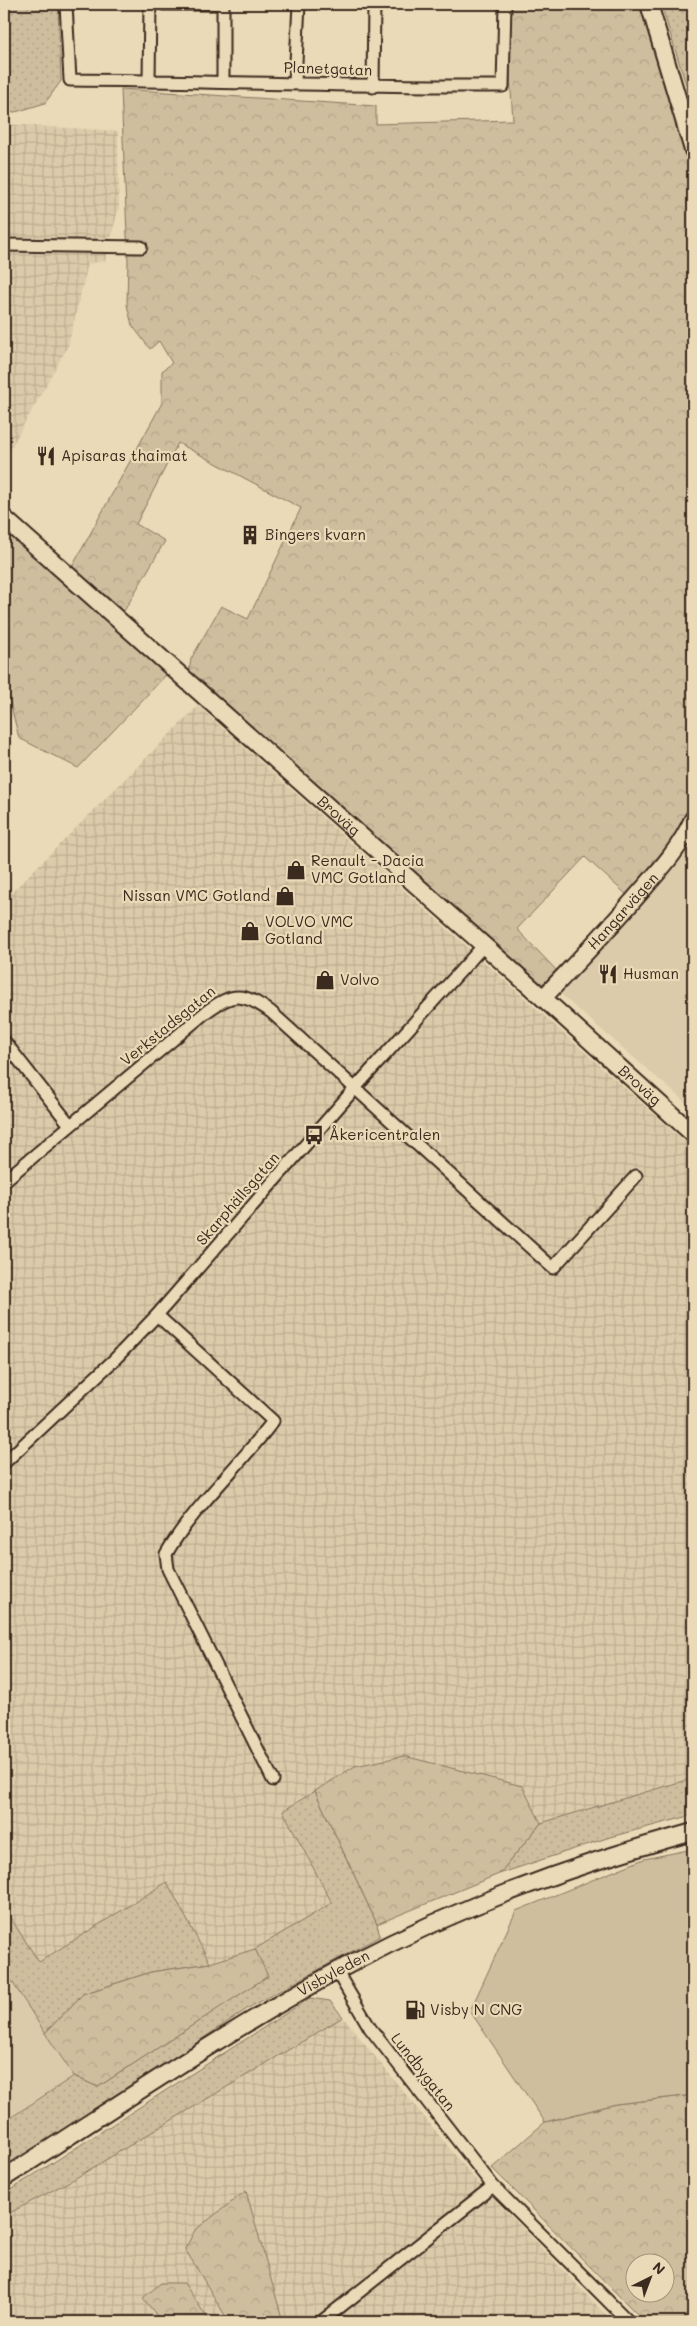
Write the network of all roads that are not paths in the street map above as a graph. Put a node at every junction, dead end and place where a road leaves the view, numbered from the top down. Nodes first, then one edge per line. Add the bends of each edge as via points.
1 (66, 4) edge
2 (150, 4) edge
3 (163, 4) edge
4 (299, 4) edge
5 (367, 4) edge
6 (374, 4) edge
7 (385, 4) edge
8 (505, 4) edge
9 (649, 4) edge
10 (149, 81) junction
11 (223, 81) junction
12 (296, 82) junction
13 (373, 86) junction
14 (693, 150) edge
15 (4, 245) edge
16 (140, 247) dead end
17 (4, 518) edge
18 (693, 819) edge
19 (484, 945) junction
20 (543, 998) junction
21 (4, 1042) edge
22 (356, 1087) junction
23 (70, 1125) junction
24 (693, 1134) edge
25 (636, 1176) dead end
26 (4, 1181) edge
27 (157, 1315) junction
28 (4, 1463) edge
29 (273, 1780) dead end
30 (693, 1832) edge
31 (337, 1972) junction
32 (4, 2178) edge
33 (493, 2186) junction
34 (321, 2322) edge
35 (629, 2322) edge

1 - 10 street, Planetgatan via 70,80
2 - 10 street
3 - 11 street via 223,4
4 - 12 street
5 - 6 street
6 - 7 street
6 - 13 street
8 - 13 street, Planetgatan via 503,86
9 - 14 main road
10 - 11 street, Planetgatan
11 - 12 street, Planetgatan
12 - 13 street, Planetgatan
15 - 16 street
17 - 19 main road, Broväg
18 - 20 main road, Hangarvägen via 686,837 669,860 604,935
19 - 20 main road, Broväg
19 - 22 street, Skarphällsgatan
20 - 24 main road, Broväg
21 - 23 street
22 - 23 street, Verkstadsgatan via 271,1012 253,1000 228,997
22 - 25 street, Verkstadsgatan via 553,1268
22 - 27 street, Skarphällsgatan
23 - 26 street, Verkstadsgatan
27 - 28 street, Skarphällsgatan
27 - 29 street via 273,1421 186,1524 166,1554 168,1569
30 - 31 main road, Visbyleden via 616,1855 504,1895 393,1943
31 - 32 main road, Visbyleden via 215,2044
31 - 33 street, Lundbygatan via 370,2028
33 - 34 street
33 - 35 street, Lundbygatan

